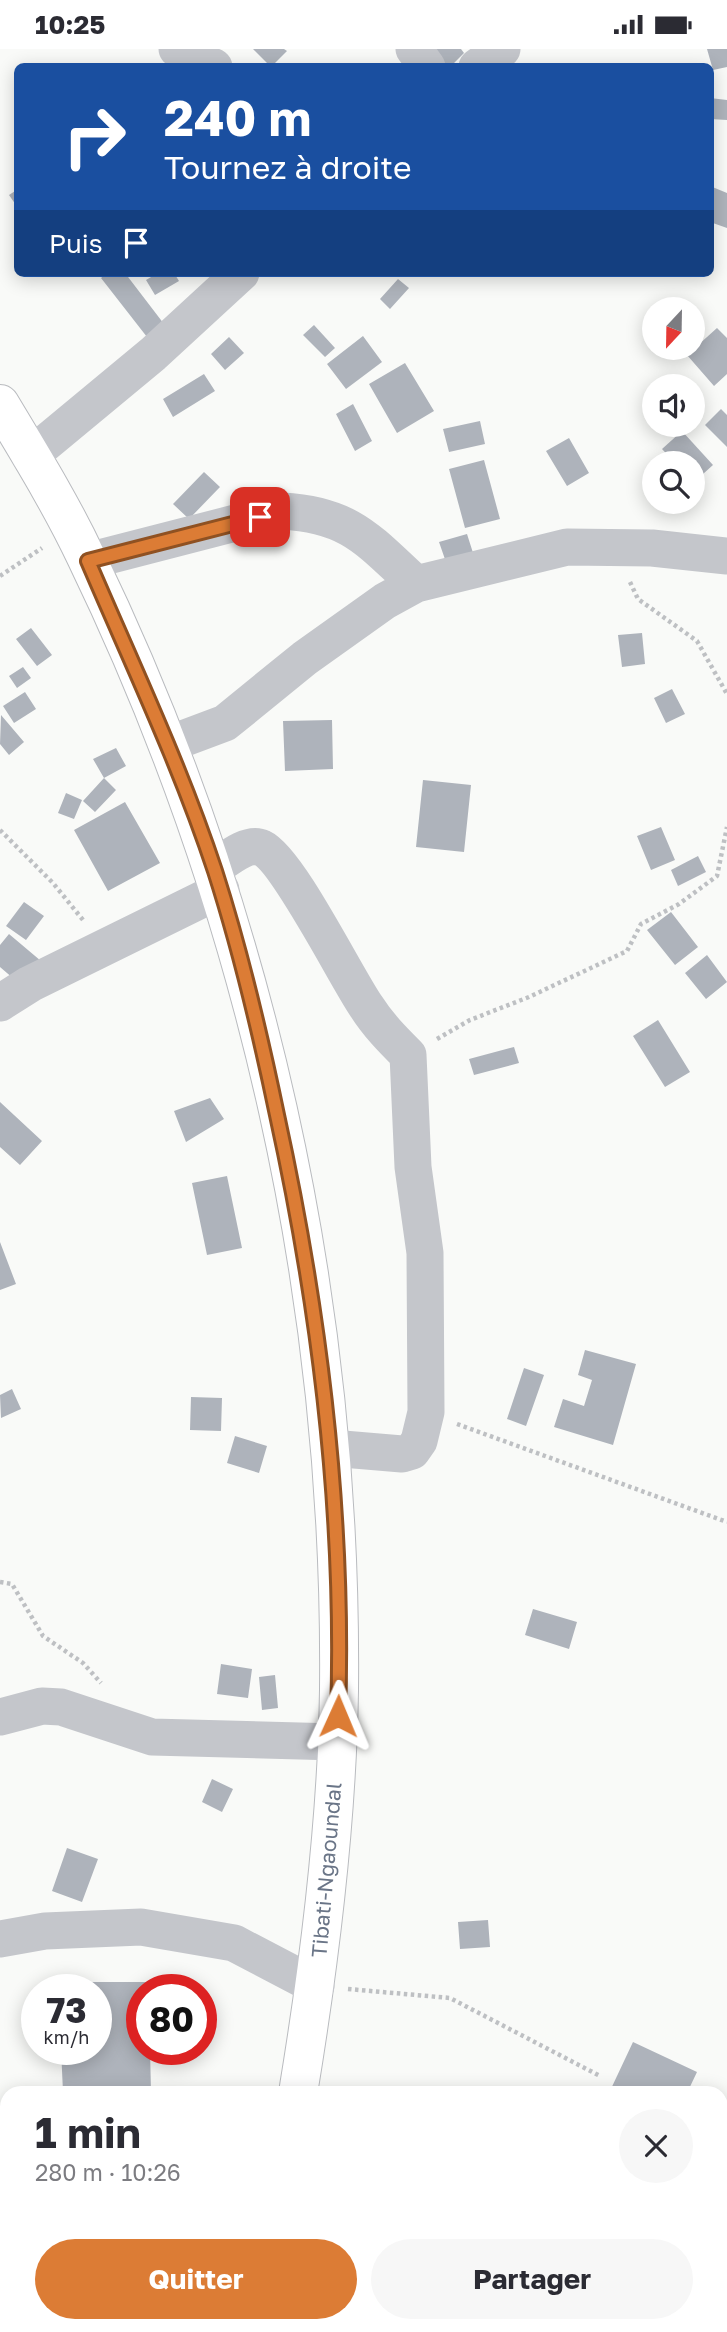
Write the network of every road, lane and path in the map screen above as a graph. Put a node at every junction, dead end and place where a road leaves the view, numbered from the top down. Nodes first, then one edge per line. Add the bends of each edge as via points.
1 (177, 49) edge
2 (502, 49) edge
3 (206, 63) edge
4 (483, 63) edge
5 (237, 277) edge
6 (0, 404) edge
7 (30, 456) junction
8 (80, 545) junction
9 (612, 547) junction
10 (727, 556) edge
11 (0, 576) edge
12 (416, 584) junction
13 (727, 692) edge
14 (169, 744) junction
15 (727, 827) edge
16 (0, 830) edge
17 (218, 879) junction
18 (96, 954) junction
19 (0, 1003) edge
20 (408, 1055) junction
21 (426, 1412) junction
22 (331, 1448) junction
23 (727, 1523) edge
24 (0, 1582) edge
25 (109, 1691) dead end
26 (0, 1717) edge
27 (337, 1742) junction
28 (0, 1939) edge
29 (316, 1986) junction
30 (600, 2076) dead end
31 (299, 2086) edge

1 - 3 street
2 - 4 street
5 - 7 street
6 - 7 highway, Tibati-Ngaoundal
7 - 8 highway, Tibati-Ngaoundal
8 - 11 path
8 - 12 street via 282,511 314,513 361,535
8 - 14 highway, Tibati-Ngaoundal
9 - 10 street
9 - 12 street via 567,547
9 - 13 path via 638,599 696,641
12 - 14 street via 305,658 225,723
14 - 17 highway, Tibati-Ngaoundal
15 - 20 path via 717,876 641,924 627,951 470,1020
16 - 18 path via 83,920
17 - 18 street
17 - 20 street via 249,847 261,847 271,855 369,1011
17 - 22 highway, Tibati-Ngaoundal via 251,989 292,1185
18 - 19 street
20 - 21 street via 413,1167 425,1253
21 - 22 street via 412,1451
21 - 23 path
22 - 27 highway, Tibati-Ngaoundal via 337,1564
24 - 25 path via 12,1584 43,1636 83,1663
26 - 27 street via 42,1706 61,1707 152,1737
27 - 29 highway, Tibati-Ngaoundal
28 - 29 street via 45,1931 141,1927 234,1943
29 - 30 path via 450,1998
29 - 31 highway, Tibati-Ngaoundal

